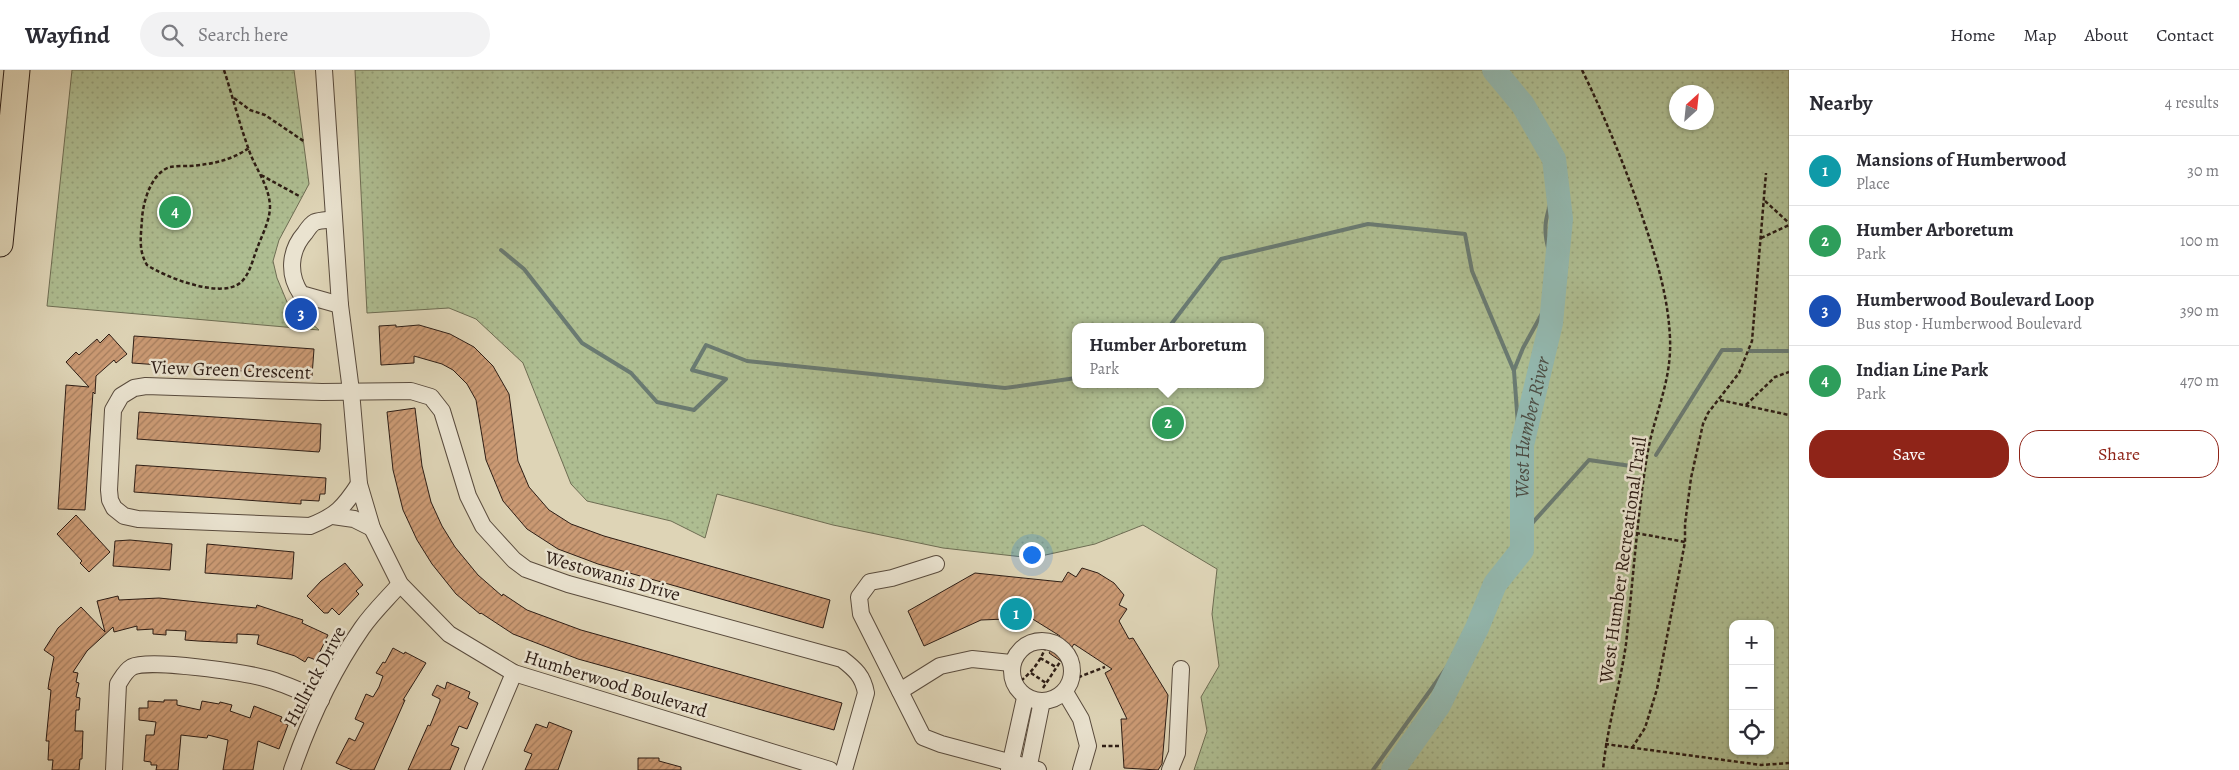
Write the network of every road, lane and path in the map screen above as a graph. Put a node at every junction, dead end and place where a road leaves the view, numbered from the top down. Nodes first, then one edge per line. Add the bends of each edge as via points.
1 (17, 70) edge
2 (224, 70) edge
3 (324, 70) edge
4 (1582, 70) edge
5 (233, 97) junction
6 (305, 142) dead end
7 (248, 148) junction
8 (1766, 173) dead end
9 (261, 175) junction
10 (301, 197) dead end
11 (1765, 201) junction
12 (334, 219) junction
13 (1789, 224) edge
14 (1761, 238) junction
15 (0, 244) edge
16 (340, 305) junction
17 (1789, 372) edge
18 (351, 391) junction
19 (1720, 400) junction
20 (1746, 405) junction
21 (1789, 415) edge
22 (359, 484) junction
23 (333, 516) junction
24 (372, 528) junction
25 (1636, 533) junction
26 (1685, 542) junction
27 (936, 564) dead end
28 (400, 584) junction
29 (1047, 642) junction
30 (1040, 658) junction
31 (1011, 662) junction
32 (1062, 662) junction
33 (1105, 667) dead end
34 (1181, 669) dead end
35 (514, 673) junction
36 (1031, 673) junction
37 (1072, 675) junction
38 (1046, 683) junction
39 (900, 691) junction
40 (1020, 691) junction
41 (1065, 692) junction
42 (321, 700) junction
43 (1042, 701) junction
44 (1605, 744) junction
45 (1088, 746) junction
46 (1120, 746) dead end
47 (1632, 748) junction
48 (1789, 763) edge
49 (1767, 765) junction
50 (1009, 766) edge
51 (1031, 769) edge
52 (114, 770) edge
53 (292, 770) edge
54 (473, 770) edge
55 (830, 770) edge
56 (844, 770) edge
57 (1081, 770) edge
58 (1170, 770) edge
59 (1603, 770) edge
60 (1769, 770) edge

1 - 15 highway
2 - 5 path
3 - 12 street, Humberwood Boulevard
4 - 25 path, West Humber Recreational Trail via 1606,119 1633,189 1654,251 1667,304 1669,374 1648,453
5 - 6 path
5 - 7 path
7 - 9 path
7 - 9 path via 238,156 216,163 170,167 162,172 152,184 143,208 141,250 147,265 195,285 227,288 242,282 268,221 270,206
8 - 11 path
9 - 10 path
11 - 13 path
11 - 14 path
12 - 16 street, Humberwood Boulevard
12 - 16 street via 314,222 295,249 292,268 301,294
13 - 14 path
14 - 19 path via 1752,341 1740,373
16 - 18 street, Humberwood Boulevard
17 - 20 path via 1775,377
18 - 22 street, Humberwood Boulevard
18 - 23 street, View Green Crescent via 146,386 134,388 121,396 113,410 109,490 114,508 124,516 310,526
18 - 56 street, Westowanis Drive via 411,391 435,400 442,411 468,496 484,526 497,543 526,569 568,584 842,659 854,668 864,682 866,693
19 - 20 path
19 - 26 path via 1708,413 1698,439
20 - 21 path
22 - 23 street, View Green Crescent
22 - 24 street, Humberwood Boulevard
23 - 24 street via 354,519
24 - 28 street, Humberwood Boulevard
25 - 26 path
25 - 44 path, West Humber Recreational Trail via 1626,644
26 - 47 path via 1657,690 1645,728
27 - 39 street via 870,582 859,597 861,614
28 - 35 street, Humberwood Boulevard via 450,634
28 - 42 street, Hullrick Drive via 363,626
29 - 30 path
29 - 31 street via 1040,640 1025,645
29 - 32 street via 1064,649
30 - 32 path
30 - 36 path
31 - 39 street via 972,658 940,666
31 - 40 street via 1011,678
32 - 37 street via 1073,667
32 - 38 path
33 - 37 path via 1080,677
34 - 58 street via 1177,754
35 - 54 street
35 - 55 street, Humberwood Boulevard
36 - 38 path
36 - 40 path
37 - 41 street
38 - 43 path
39 - 50 street via 923,736
40 - 43 street
40 - 50 street
41 - 43 street via 1049,702
41 - 45 street via 1082,719
42 - 52 street via 268,679 232,671 155,664 133,666 118,684
42 - 53 street, Hullrick Drive
43 - 51 street
44 - 47 path
44 - 59 path, West Humber Recreational Trail
45 - 46 path
45 - 57 street
47 - 49 path
48 - 49 path
49 - 60 path
50 - 51 street

